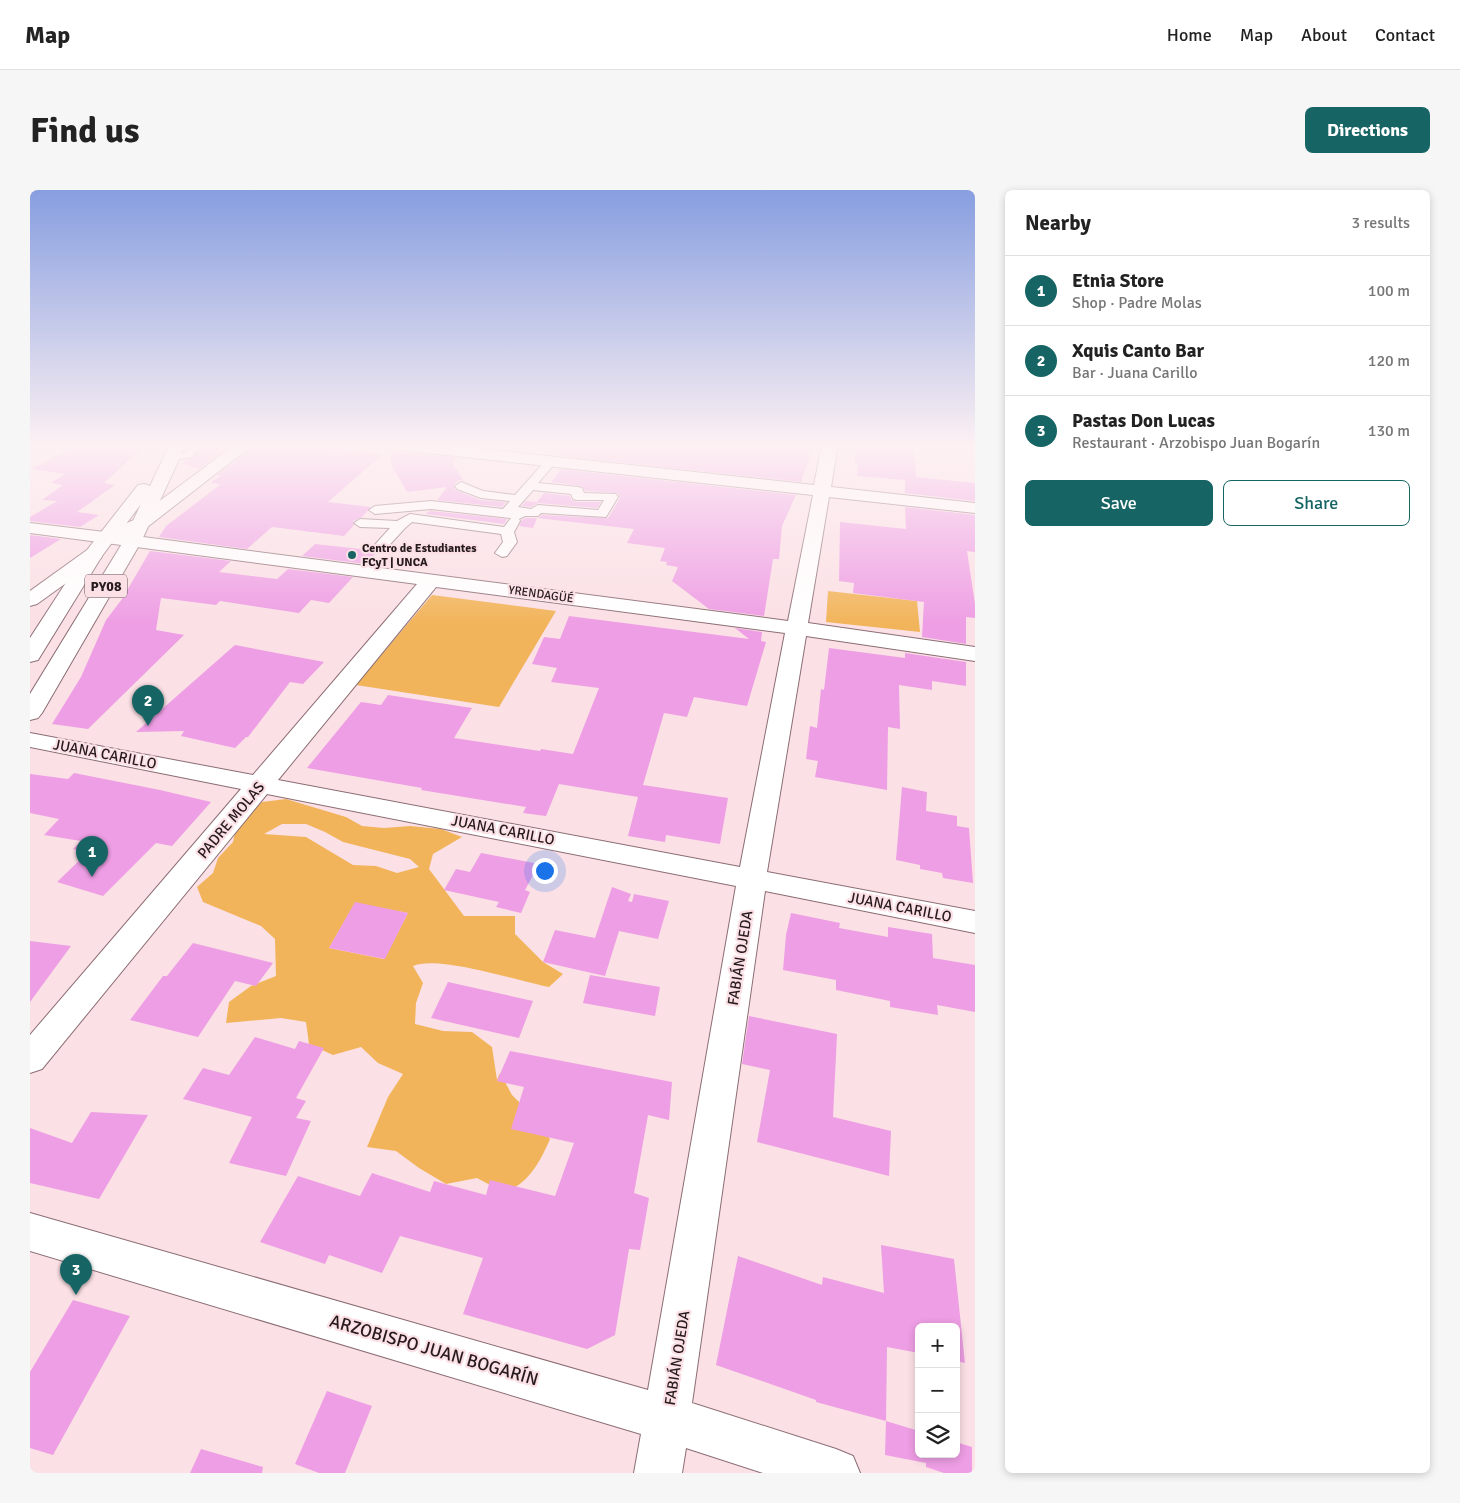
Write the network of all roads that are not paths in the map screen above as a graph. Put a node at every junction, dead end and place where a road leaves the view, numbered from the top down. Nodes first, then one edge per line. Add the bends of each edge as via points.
1 (133, 504) edge
2 (150, 504) edge
3 (167, 504) edge
4 (514, 504) edge
5 (608, 504) edge
6 (820, 504) edge
7 (936, 504) edge
8 (975, 508) edge
9 (375, 510) dead end
10 (520, 514) junction
11 (360, 523) dead end
12 (140, 524) junction
13 (400, 525) junction
14 (30, 528) edge
15 (508, 530) junction
16 (132, 542) junction
17 (100, 546) junction
18 (378, 549) dead end
19 (502, 553) dead end
20 (431, 580) junction
21 (30, 600) edge
22 (796, 628) junction
23 (975, 654) edge
24 (30, 655) edge
25 (30, 713) edge
26 (30, 740) edge
27 (260, 784) junction
28 (752, 878) junction
29 (975, 922) edge
30 (30, 1060) edge
31 (30, 1232) edge
32 (668, 1419) junction
33 (658, 1473) edge
34 (836, 1473) edge

1 - 17 main road, PY08
2 - 12 main road, PY08
3 - 12 main road
4 - 10 street via 509,510
5 - 10 street via 602,514 538,508 534,513
6 - 22 main road, FABIÁN OJEDA
7 - 8 main road
9 - 10 street via 431,505
10 - 15 street
11 - 13 street
12 - 16 main road, PY08
12 - 17 main road
13 - 15 street via 410,518
13 - 18 street
14 - 17 main road, YRENDAGÜÉ
15 - 19 street via 510,542
16 - 17 main road, YRENDAGÜÉ
16 - 20 main road, YRENDAGÜÉ
16 - 25 main road, PY08
17 - 21 main road
17 - 24 main road, PY08
20 - 22 main road, YRENDAGÜÉ
20 - 27 main road, PADRE MOLAS
22 - 23 main road, YRENDAGÜÉ
22 - 28 main road, FABIÁN OJEDA
26 - 27 main road, JUANA CARILLO
27 - 28 main road, JUANA CARILLO
27 - 30 main road, PADRE MOLAS
28 - 29 main road, JUANA CARILLO
28 - 32 main road, FABIÁN OJEDA
31 - 32 main road, ARZOBISPO JUAN BOGARÍN
32 - 33 main road, FABIÁN OJEDA
32 - 34 main road, ARZOBISPO JUAN BOGARÍN

